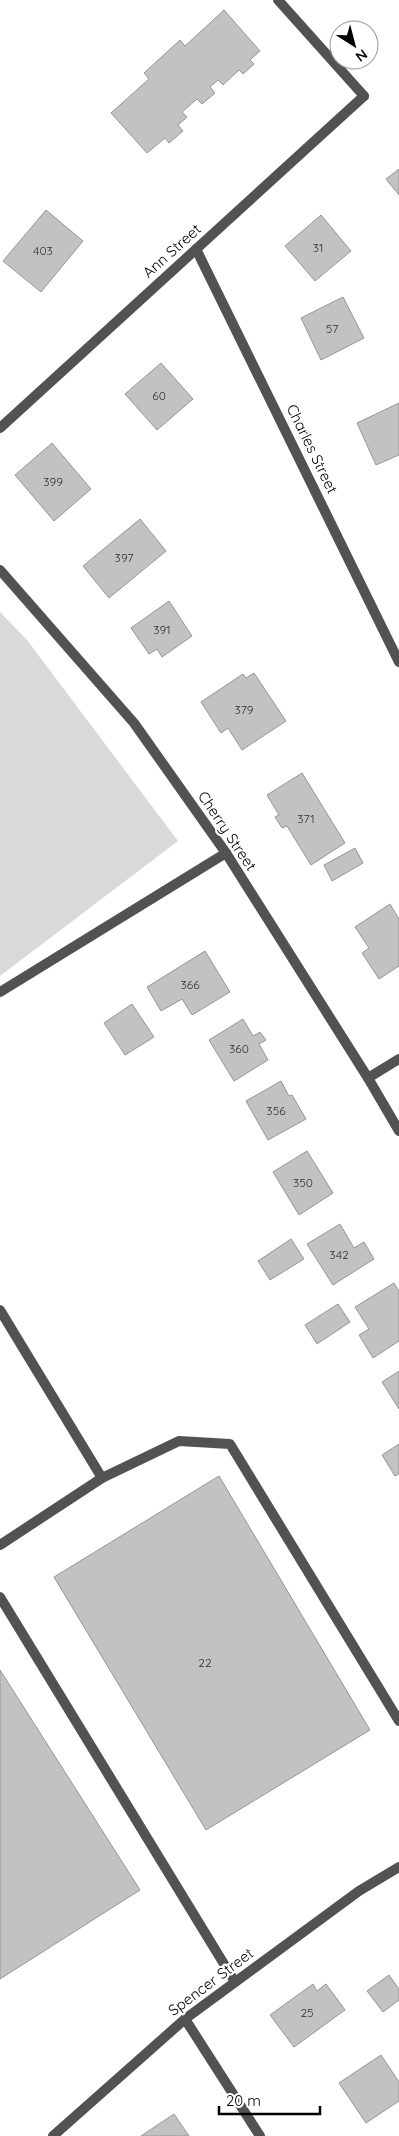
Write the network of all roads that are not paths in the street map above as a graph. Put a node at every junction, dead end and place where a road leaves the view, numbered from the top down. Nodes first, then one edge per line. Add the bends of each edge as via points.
1 (278, 0) edge
2 (196, 249) junction
3 (0, 428) edge
4 (0, 570) edge
5 (399, 662) edge
6 (226, 853) junction
7 (0, 992) edge
8 (399, 1059) edge
9 (368, 1078) junction
10 (399, 1131) edge
11 (0, 1310) edge
12 (102, 1478) junction
13 (0, 1545) edge
14 (0, 1597) edge
15 (399, 1720) edge
16 (399, 1867) edge
17 (235, 1982) junction
18 (184, 2019) junction
19 (53, 2136) edge
20 (260, 2136) edge

1 - 2 street, Ann Street via 364,96
2 - 3 street, Ann Street
2 - 5 street, Charles Street
4 - 6 street, Cherry Street via 134,723
6 - 7 street
6 - 9 street, Cherry Street
8 - 9 street
9 - 10 street, Cherry Street
11 - 12 street
12 - 13 street
12 - 15 street via 179,1440 230,1444
14 - 17 street
16 - 17 street, Spencer Street via 359,1891
17 - 18 street, Spencer Street
18 - 19 street, Spencer Street
18 - 20 street

